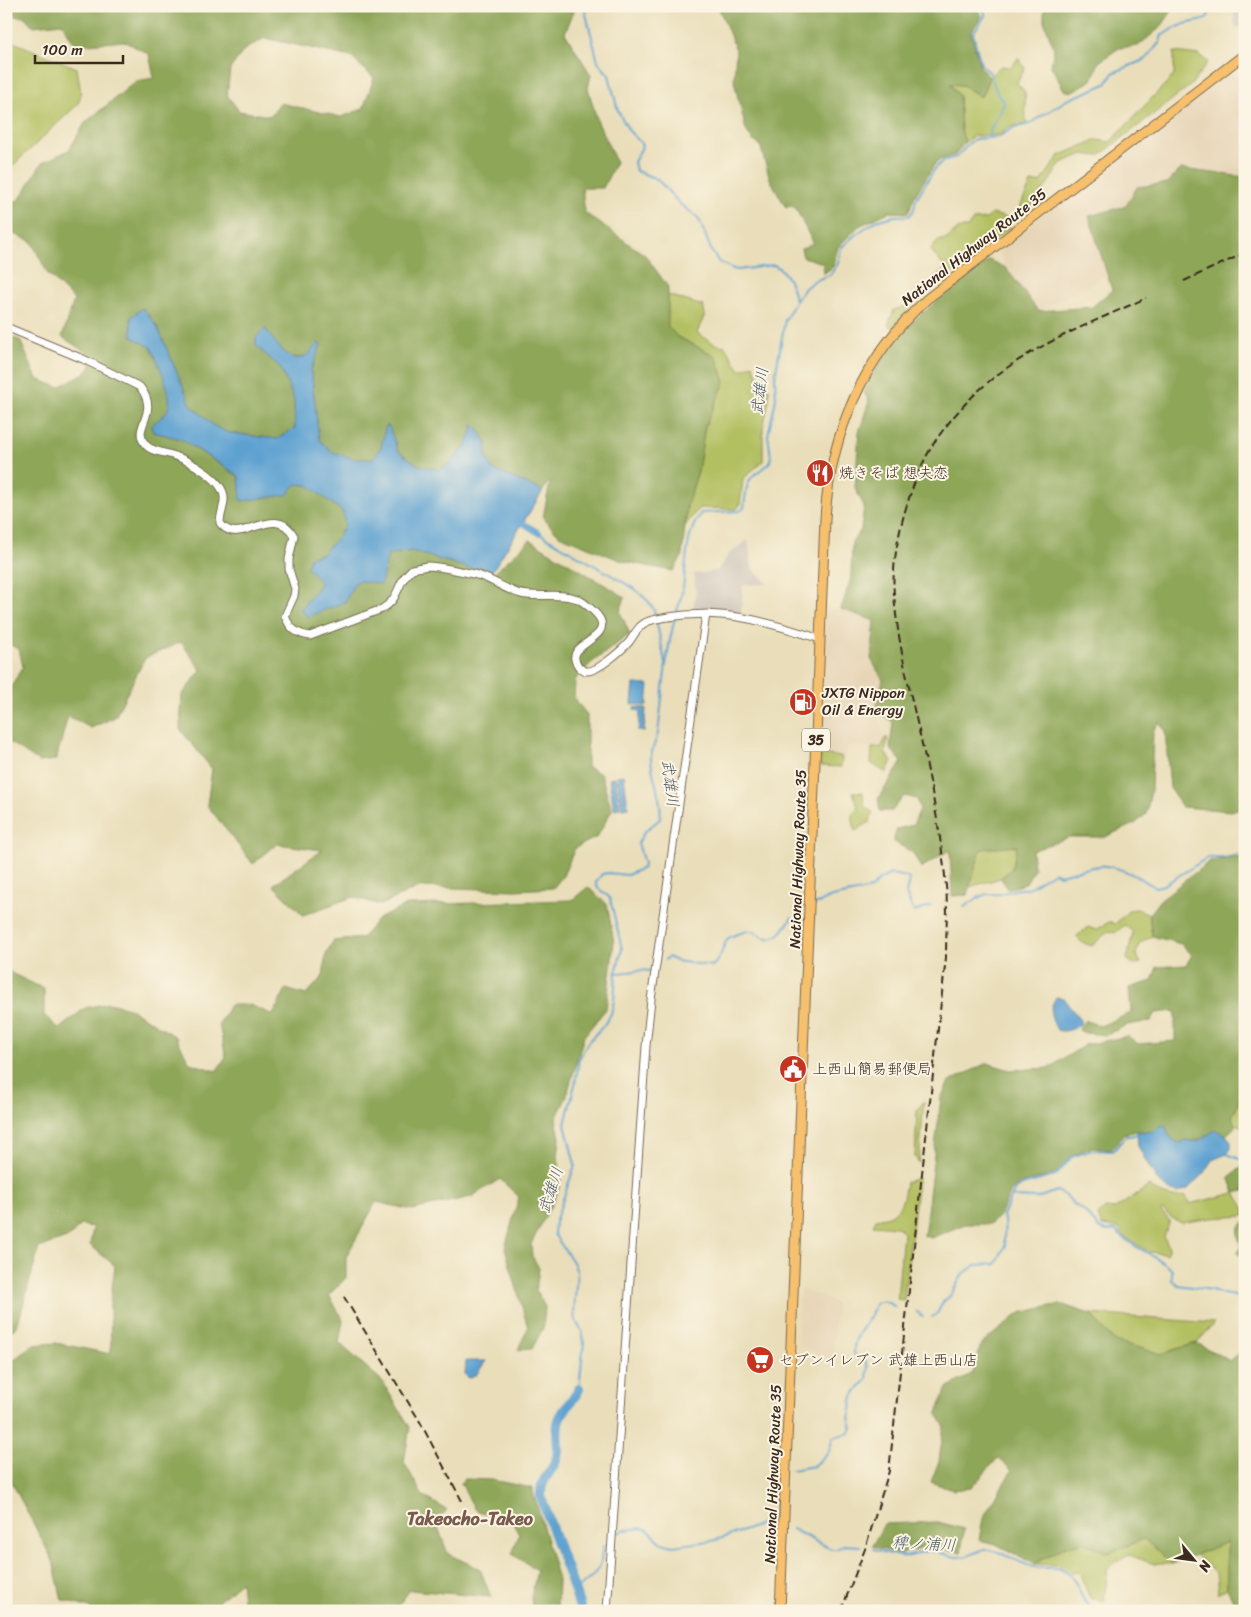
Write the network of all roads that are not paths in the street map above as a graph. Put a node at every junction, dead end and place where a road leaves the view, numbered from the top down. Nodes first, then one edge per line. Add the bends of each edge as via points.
1 (1245, 54) edge
2 (6, 328) edge
3 (706, 614) junction
4 (820, 640) junction
5 (607, 1611) edge
6 (780, 1611) edge

1 - 4 highway, National Highway Route 35 / 35 via 927,299 880,350 850,408 831,470
2 - 3 street via 83,359 140,387 149,403 142,440 154,450 173,455 212,477 222,488 224,497 220,523 224,528 238,531 272,522 289,528 294,536 289,569 295,589 285,616 293,630 301,635 310,636 382,609 396,596 403,578 412,569 428,566 482,576 523,594 579,600 601,623 597,635 576,654 575,661 586,671 598,668 628,644 642,625 687,614
3 - 4 street via 757,620
3 - 5 street via 647,1037
4 - 6 highway, National Highway Route 35 / 35

